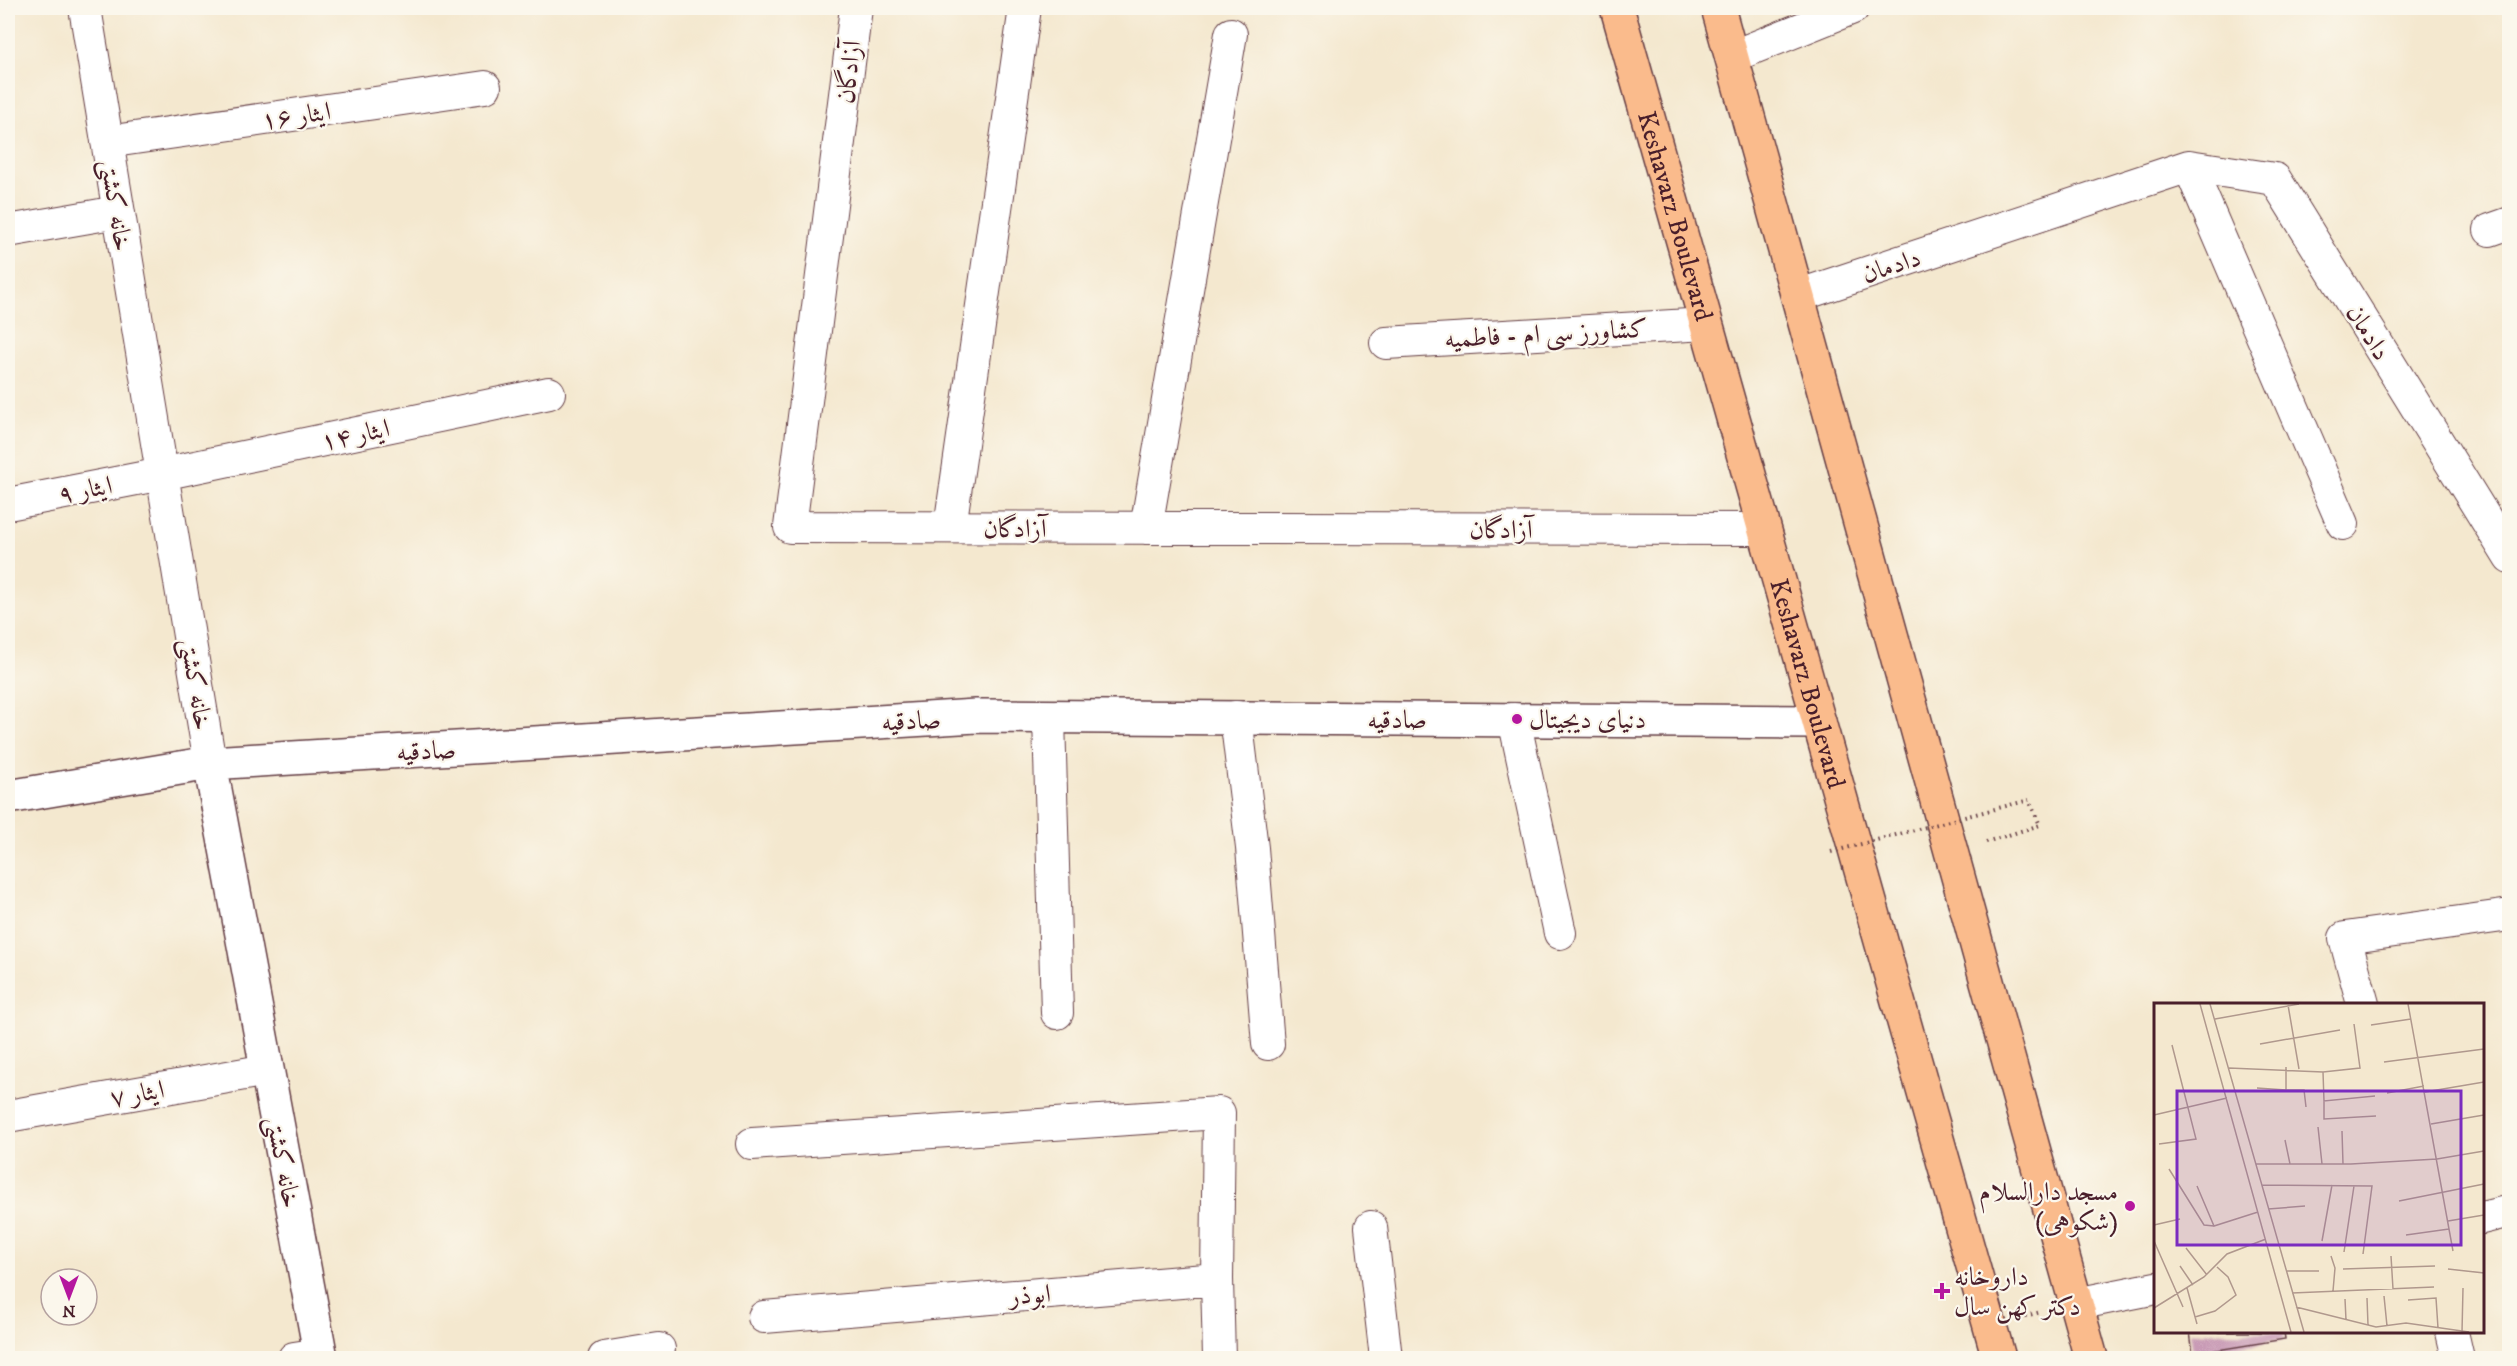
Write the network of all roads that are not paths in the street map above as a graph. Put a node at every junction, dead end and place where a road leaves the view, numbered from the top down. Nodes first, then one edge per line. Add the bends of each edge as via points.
1 (85, 8) edge
2 (856, 8) edge
3 (1025, 8) edge
4 (1617, 8) edge
5 (1718, 8) edge
6 (1853, 8) edge
7 (1231, 34) dead end
8 (1731, 57) junction
9 (485, 87) dead end
10 (107, 142) junction
11 (2189, 166) junction
12 (118, 212) junction
13 (8, 231) edge
14 (1797, 296) junction
15 (1706, 324) junction
16 (1386, 343) dead end
17 (549, 393) dead end
18 (162, 474) junction
19 (8, 504) edge
20 (2343, 524) dead end
21 (950, 527) junction
22 (1146, 528) junction
23 (1764, 529) junction
24 (2510, 558) edge
25 (1049, 717) junction
26 (1236, 717) junction
27 (1514, 719) junction
28 (1819, 722) junction
29 (210, 763) junction
30 (8, 797) edge
31 (2510, 915) edge
32 (1560, 933) dead end
33 (2362, 1003) edge
34 (1057, 1013) dead end
35 (1268, 1044) dead end
36 (267, 1070) junction
37 (8, 1116) edge
38 (752, 1144) dead end
39 (2510, 1211) edge
40 (2484, 1218) edge
41 (1371, 1227) dead end
42 (1217, 1279) junction
43 (2154, 1288) edge
44 (2076, 1304) junction
45 (764, 1317) dead end
46 (2452, 1333) edge
47 (659, 1348) dead end
48 (312, 1357) edge
49 (604, 1359) edge
50 (1219, 1359) edge
51 (1386, 1359) edge
52 (1999, 1359) edge
53 (2091, 1359) edge
54 (2458, 1359) edge

1 - 10 street, خانه کشتی
2 - 21 street, آزادگان via 790,527
3 - 21 street
4 - 15 main road, Keshavarz Boulevard
5 - 8 main road
6 - 8 street
7 - 22 street
8 - 14 main road
9 - 10 street, ایثار ۱۶
10 - 12 street, خانه کشتی
11 - 14 street, دادمان
11 - 20 street
11 - 24 street, دادمان via 2275,179
12 - 13 street
12 - 18 street, خانه کشتی
14 - 44 main road
15 - 16 street, کشاورز سی ام - فاطمیه
15 - 23 main road, Keshavarz Boulevard
17 - 18 street, ایثار ۱۴
18 - 19 street, ایثار ۹
18 - 29 street, خانه کشتی
21 - 22 street, آزادگان
22 - 23 street, آزادگان
23 - 28 main road, Keshavarz Boulevard
25 - 26 street, صادقیه
25 - 29 street, صادقیه via 964,717
25 - 34 street
26 - 27 street, صادقیه
26 - 35 street via 1252,849
27 - 28 street, صادقیه
27 - 32 street
28 - 52 main road, Keshavarz Boulevard
29 - 30 street, صادقیه
29 - 36 street, خانه کشتی
31 - 33 street via 2345,938
36 - 37 street, ایثار ۷
36 - 48 street, خانه کشتی
38 - 42 street via 1218,1113
39 - 40 street
41 - 51 street
42 - 45 street, ابوذر
42 - 50 street
43 - 44 street
44 - 53 main road
46 - 54 street
47 - 49 street

